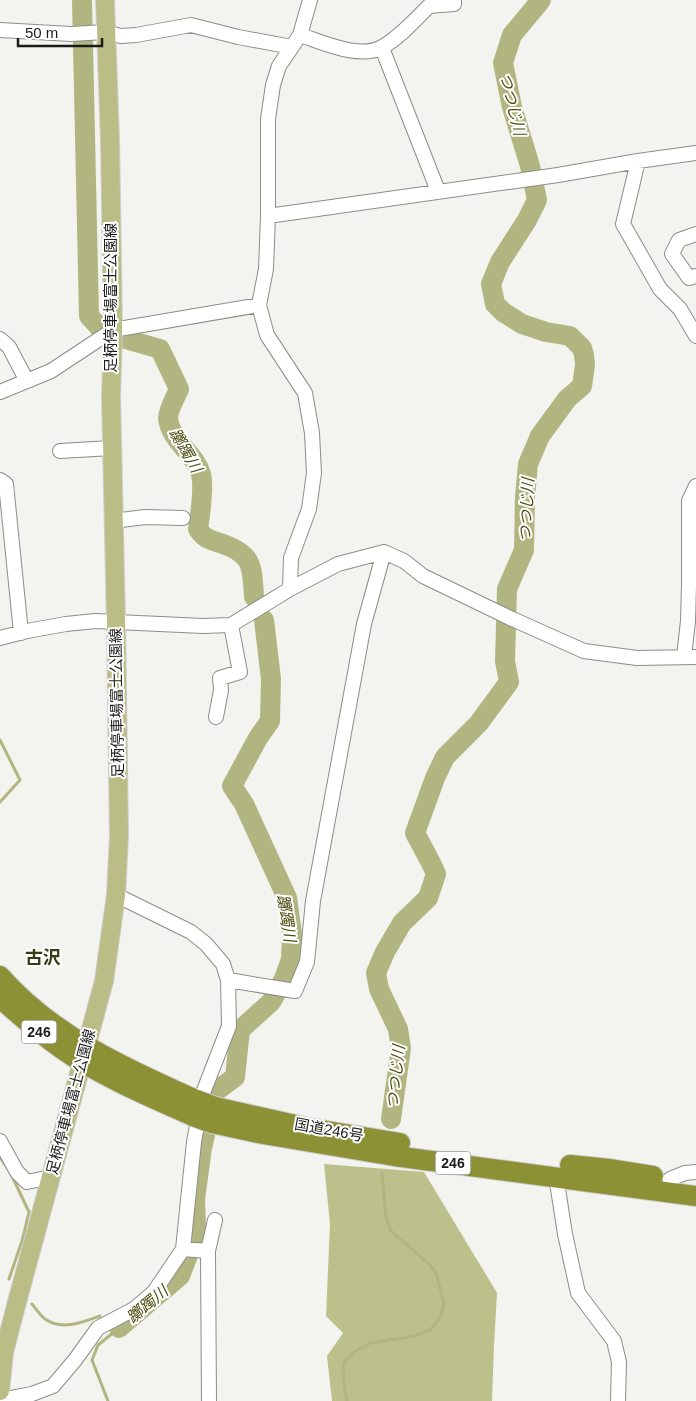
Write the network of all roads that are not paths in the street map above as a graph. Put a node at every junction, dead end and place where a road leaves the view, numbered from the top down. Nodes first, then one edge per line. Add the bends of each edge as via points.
1 (105, 0) edge
2 (310, 0) edge
3 (454, 0) edge
4 (0, 30) edge
5 (102, 33) junction
6 (300, 35) junction
7 (292, 47) junction
8 (382, 48) junction
9 (696, 153) edge
10 (638, 161) junction
11 (438, 191) junction
12 (268, 216) junction
13 (696, 234) edge
14 (696, 276) edge
15 (259, 305) junction
16 (113, 330) junction
17 (696, 336) edge
18 (0, 339) edge
19 (27, 381) junction
20 (0, 392) edge
21 (112, 448) junction
22 (60, 451) dead end
23 (0, 480) edge
24 (696, 486) edge
25 (184, 518) dead end
26 (113, 521) junction
27 (384, 552) junction
28 (290, 589) junction
29 (236, 622) junction
30 (116, 623) junction
31 (21, 633) junction
32 (0, 638) edge
33 (690, 657) edge
34 (216, 717) dead end
35 (116, 895) junction
36 (0, 976) edge
37 (228, 980) junction
38 (0, 998) edge
39 (83, 1054) junction
40 (214, 1115) junction
41 (0, 1141) edge
42 (696, 1172) edge
43 (556, 1176) junction
44 (51, 1177) junction
45 (696, 1182) edge
46 (663, 1185) junction
47 (696, 1196) edge
48 (696, 1205) edge
49 (215, 1220) dead end
50 (183, 1249) junction
51 (208, 1251) junction
52 (0, 1391) edge
53 (0, 1400) edge
54 (209, 1401) edge
55 (618, 1401) edge

1 - 5 main road, 足柄停車場富士公園線
2 - 6 street
3 - 8 street via 454,4 428,6
4 - 5 street
5 - 7 street via 136,36 191,25
5 - 16 main road, 足柄停車場富士公園線 via 110,140
6 - 7 street
6 - 8 street via 350,51
7 - 12 street via 279,66 268,119
8 - 11 street
9 - 10 street
10 - 11 street via 542,178
10 - 17 street via 623,224 660,289 680,309
11 - 12 street
12 - 15 street via 266,269
13 - 14 street via 679,240 672,254 689,278
15 - 16 street
15 - 28 street via 268,335 305,393 312,433 314,473 309,509 291,558
16 - 19 street via 51,371
16 - 21 main road, 足柄停車場富士公園線
18 - 19 street via 9,347
19 - 20 street
21 - 22 street
21 - 26 main road, 足柄停車場富士公園線
23 - 31 street via 6,484
24 - 33 street via 689,501
25 - 26 street via 146,517
26 - 30 main road, 足柄停車場富士公園線
27 - 28 street via 338,564
27 - 33 street via 404,561 424,576 584,651 637,658
27 - 37 street via 364,624 313,901 307,962 295,990
28 - 29 street
29 - 30 street via 203,626
29 - 34 street via 240,672 220,678
30 - 31 street via 66,624
30 - 35 main road, 足柄停車場富士公園線 via 119,827
31 - 32 street
35 - 37 street via 191,932 223,964
35 - 39 main road, 足柄停車場富士公園線 via 104,981
36 - 39 highway, 国道246号 / 246
37 - 50 street via 229,1026 203,1094 194,1142
38 - 39 highway, 国道246号 / 246 via 35,1028
39 - 40 highway, 国道246号 / 246, bridge via 146,1078 194,1108
39 - 44 main road, 足柄停車場富士公園線
40 - 43 highway, 国道246号 / 246 via 313,1143
40 - 46 highway, 国道246号 / 246 via 393,1142 609,1169
41 - 44 street via 17,1172 27,1182
42 - 46 street via 685,1172
43 - 46 highway, 国道246号 / 246
43 - 55 street via 578,1293 614,1341 619,1362
44 - 52 main road, 足柄停車場富士公園線 via 4,1352
45 - 46 highway, 国道246号 / 246
46 - 47 highway, 国道246号 / 246
46 - 48 street
49 - 51 street
50 - 51 street
50 - 53 street via 154,1292 134,1309 98,1328 52,1386 32,1394
51 - 54 street

